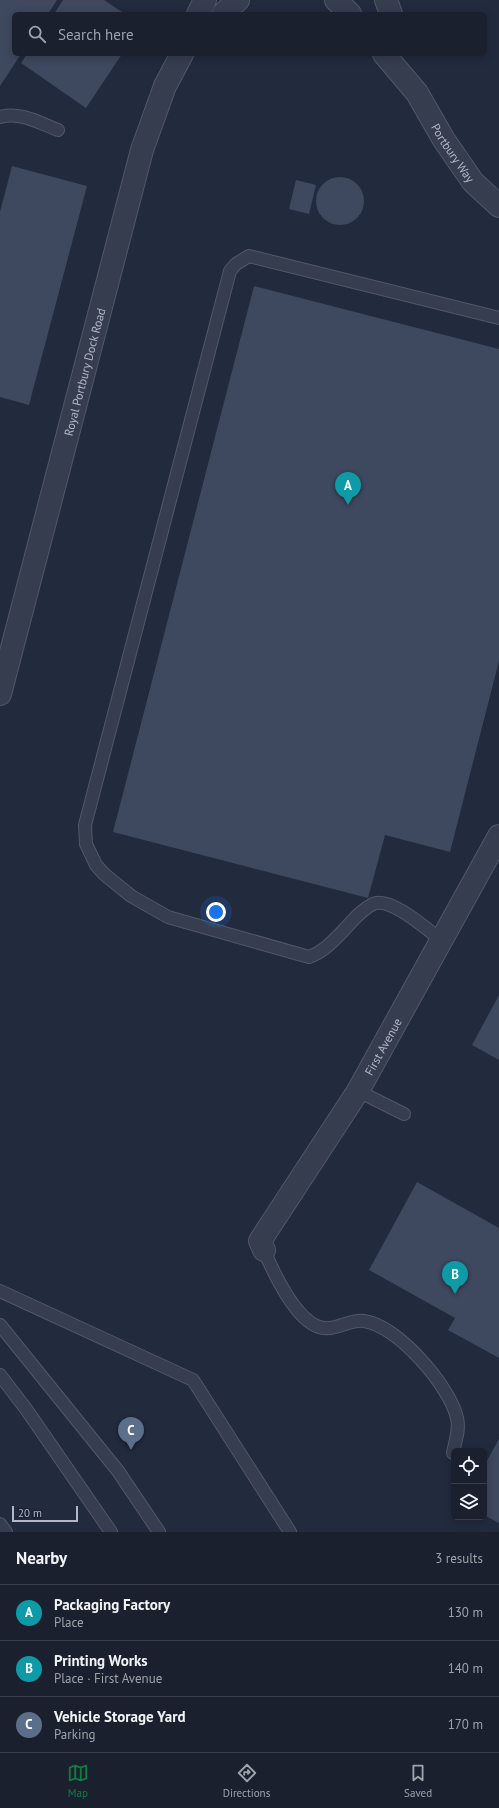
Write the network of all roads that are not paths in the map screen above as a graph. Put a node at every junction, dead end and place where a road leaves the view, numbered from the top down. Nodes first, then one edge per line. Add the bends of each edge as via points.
1 (206, 0) edge
2 (238, 0) edge
3 (336, 0) edge
4 (386, 0) edge
5 (199, 12) edge
6 (225, 12) edge
7 (348, 12) edge
8 (390, 12) edge
9 (181, 56) edge
10 (386, 56) edge
11 (405, 56) edge
12 (417, 93) junction
13 (0, 117) edge
14 (58, 130) dead end
15 (499, 206) edge
16 (499, 318) edge
17 (0, 694) edge
18 (499, 836) edge
19 (441, 940) junction
20 (358, 1090) junction
21 (404, 1114) dead end
22 (264, 1250) joint
23 (0, 1291) edge
24 (0, 1325) edge
25 (0, 1375) edge
26 (454, 1448) edge
27 (0, 1524) edge
28 (6, 1532) edge
29 (111, 1532) edge
30 (159, 1532) edge
31 (290, 1532) edge

1 - 5 street
2 - 6 street
3 - 7 street
4 - 8 street
9 - 17 street, Royal Portbury Dock Road via 166,86 142,150
10 - 12 street, Portbury Way
11 - 12 street, Portbury Way
12 - 15 street, Portbury Way via 444,140 473,182
13 - 14 lane via 19,115
16 - 19 lane via 249,256 230,271 85,824 86,844 96,865 104,874 132,896 168,917 310,957 325,949 359,913 381,902 398,909
18 - 19 street, First Avenue
19 - 20 street, First Avenue
20 - 21 lane
20 - 22 street, First Avenue via 260,1241
22 - 26 lane via 294,1305 309,1321 320,1327 334,1328 362,1320 378,1324 393,1334 429,1369 446,1391 457,1417 458,1431
23 - 31 lane via 193,1380
24 - 30 lane via 118,1471
25 - 29 lane
27 - 28 lane

